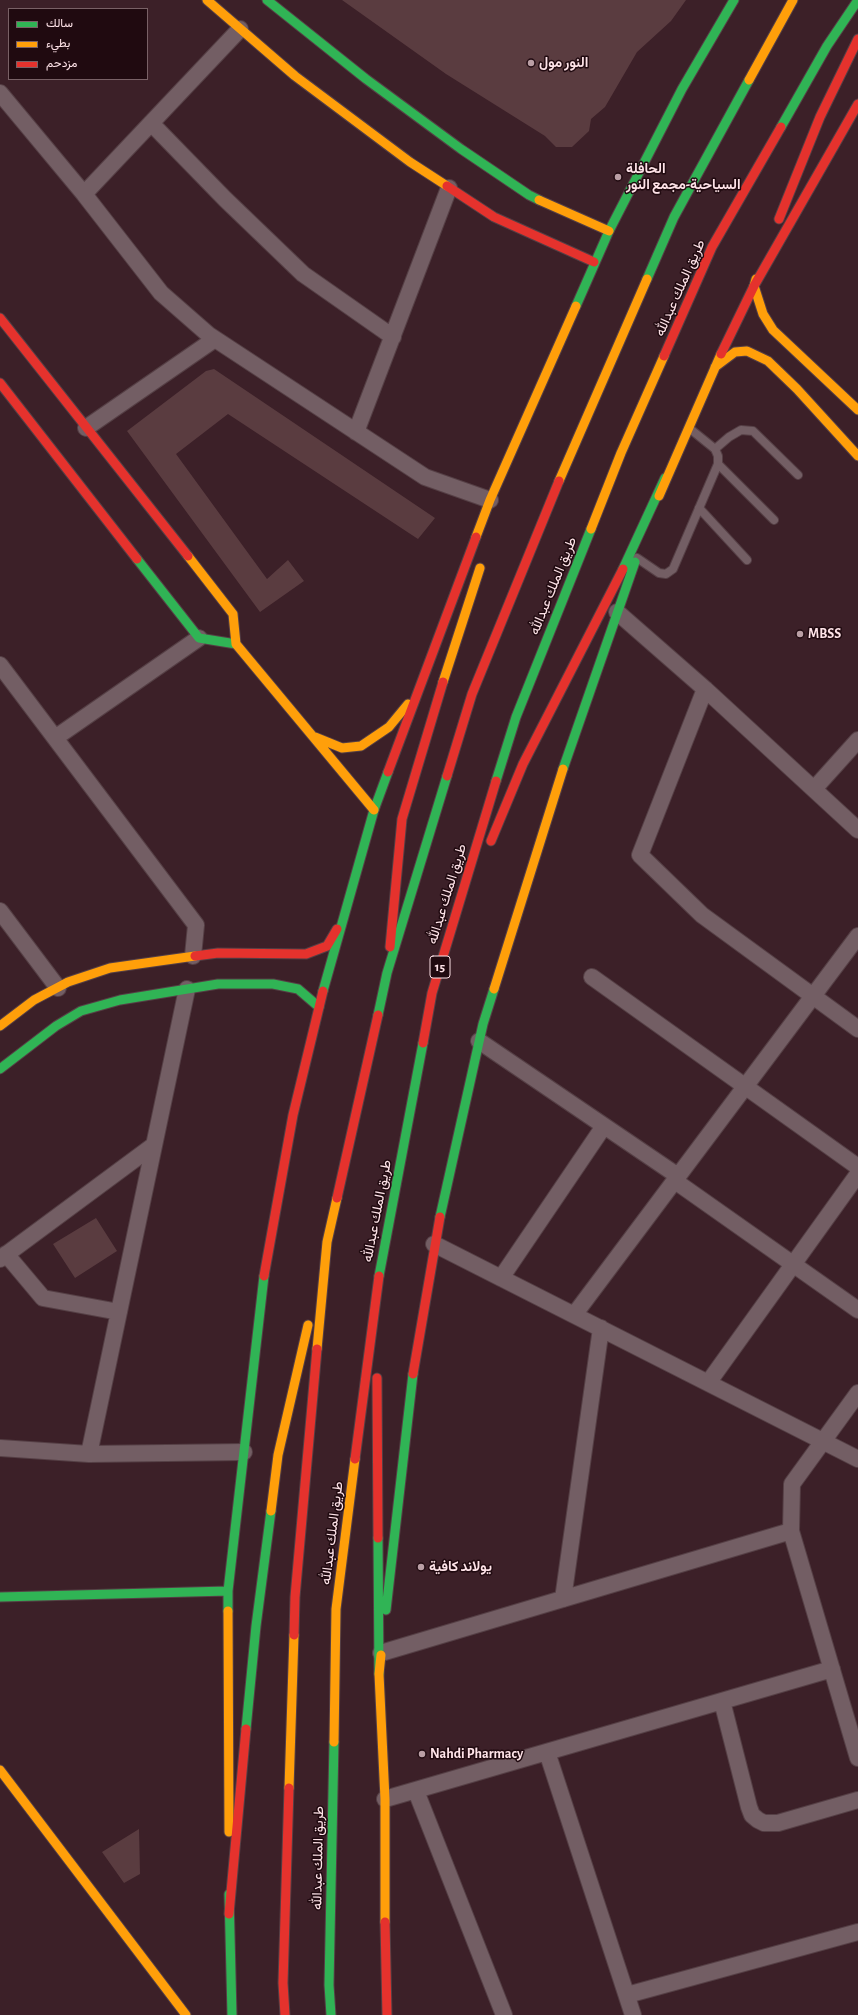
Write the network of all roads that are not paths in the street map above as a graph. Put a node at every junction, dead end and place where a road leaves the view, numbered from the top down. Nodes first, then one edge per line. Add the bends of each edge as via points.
1 (207, 0) edge
2 (267, 0) edge
3 (734, 0) edge
4 (793, 0) edge
5 (858, 0) edge
6 (240, 29) junction
7 (858, 39) edge
8 (0, 93) edge
9 (858, 104) edge
10 (151, 123) junction
11 (449, 188) junction
12 (84, 194) junction
13 (609, 231) junction
14 (594, 262) junction
15 (754, 286) junction
16 (0, 318) edge
17 (393, 337) junction
18 (215, 339) junction
19 (714, 368) junction
20 (0, 383) edge
21 (858, 410) edge
22 (688, 427) junction
23 (86, 428) junction
24 (356, 432) junction
25 (715, 450) junction
26 (858, 456) edge
27 (718, 464) junction
28 (798, 475) dead end
29 (665, 478) junction
30 (490, 500) junction
31 (699, 508) junction
32 (774, 520) dead end
33 (485, 543) dead end
34 (483, 558) dead end
35 (637, 558) junction
36 (746, 560) dead end
37 (617, 612) junction
38 (199, 638) junction
39 (236, 644) junction
40 (0, 665) edge
41 (705, 689) junction
42 (418, 693) junction
43 (312, 735) junction
44 (55, 738) junction
45 (858, 740) edge
46 (814, 789) junction
47 (374, 810) junction
48 (858, 830) edge
49 (486, 852) dead end
50 (480, 867) dead end
51 (0, 911) edge
52 (342, 919) junction
53 (858, 936) edge
54 (190, 973) junction
55 (387, 973) junction
56 (592, 977) dead end
57 (58, 988) junction
58 (432, 993) junction
59 (813, 996) junction
60 (319, 1007) junction
61 (0, 1026) edge
62 (858, 1029) edge
63 (479, 1041) junction
64 (0, 1070) edge
65 (745, 1087) junction
66 (604, 1126) junction
67 (154, 1145) junction
68 (858, 1167) edge
69 (858, 1174) edge
70 (676, 1179) junction
71 (327, 1242) junction
72 (434, 1244) junction
73 (3, 1256) edge
74 (793, 1264) junction
75 (501, 1278) junction
76 (377, 1287) junction
77 (858, 1310) edge
78 (119, 1312) junction
79 (574, 1315) junction
80 (601, 1328) junction
81 (708, 1383) junction
82 (858, 1393) edge
83 (823, 1442) junction
84 (0, 1448) edge
85 (244, 1452) junction
86 (89, 1454) junction
87 (858, 1459) edge
88 (791, 1531) junction
89 (228, 1591) junction
90 (0, 1597) edge
91 (563, 1599) junction
92 (381, 1653) junction
93 (832, 1669) junction
94 (379, 1674) junction
95 (722, 1701) junction
96 (547, 1752) junction
97 (858, 1758) edge
98 (0, 1770) edge
99 (416, 1790) junction
100 (385, 1799) junction
101 (858, 1800) edge
102 (229, 1914) junction
103 (858, 1932) edge
104 (627, 1995) junction
105 (186, 2015) edge
106 (232, 2015) edge
107 (285, 2015) edge
108 (331, 2015) edge
109 (387, 2015) edge
110 (504, 2015) edge
111 (633, 2015) edge

1 - 6 main road
2 - 13 main road via 461,150 528,195
3 - 13 main road via 682,89
4 - 55 main road, طريق الملك عبدالله via 674,217 580,430 472,694
5 - 58 main road, طريق الملك عبدالله / 15 via 827,46 712,247 621,453 516,717
6 - 10 street
6 - 11 main road via 295,76
7 - 15 main road via 820,117
8 - 12 street
9 - 15 main road
10 - 12 street
10 - 17 street via 303,274
11 - 14 main road via 494,217
11 - 17 street
12 - 18 street via 162,293
13 - 14 main road
14 - 30 main road
15 - 19 main road
15 - 21 main road via 763,314 773,330 848,406
16 - 23 main road
17 - 24 street
18 - 23 street
18 - 24 street
19 - 22 main road
19 - 26 main road via 735,352 747,351 768,361 831,421
20 - 38 main road
22 - 25 lane
22 - 29 main road
23 - 39 main road via 233,614
24 - 30 street via 425,477
25 - 27 lane
25 - 28 lane via 729,436 742,430 753,431
27 - 31 lane
27 - 32 lane
29 - 35 main road
29 - 49 main road via 612,592 523,764
30 - 33 main road
30 - 42 main road
31 - 35 lane via 673,569 666,574 659,573
31 - 36 lane
34 - 55 main road via 457,634 402,819
35 - 37 main road
37 - 41 street
37 - 63 main road via 568,750
38 - 39 main road
38 - 44 street
39 - 43 main road
40 - 44 street
41 - 46 street
41 - 59 street via 640,855 702,915
42 - 43 main road via 389,727 361,746 342,748
42 - 47 main road
43 - 47 main road
44 - 54 street via 196,925
45 - 46 street
46 - 48 street
47 - 52 main road
50 - 58 main road
51 - 57 street
52 - 54 main road via 327,946 306,954 218,953
52 - 60 main road
53 - 59 street
54 - 57 main road via 110,968
54 - 60 main road via 218,984 273,984 298,989
54 - 64 main road via 120,1000 81,1011 56,1026
54 - 67 street
55 - 71 main road, طريق الملك عبدالله
56 - 65 street
57 - 61 main road via 34,1000
58 - 76 main road, طريق الملك عبدالله / 15
59 - 62 street
59 - 65 street
60 - 85 main road via 293,1115 263,1282
63 - 66 street
63 - 72 main road
65 - 68 street
65 - 70 street
66 - 70 street
66 - 75 street
67 - 73 street
67 - 78 street
69 - 74 street
70 - 74 street
70 - 79 street
71 - 102 main road via 278,1456 256,1626
71 - 107 main road, طريق الملك عبدالله via 295,1597 283,1983
72 - 75 street
72 - 92 main road via 415,1352
73 - 78 street via 43,1298
74 - 77 street
74 - 81 street
75 - 79 street
76 - 94 main road
76 - 108 main road, طريق الملك عبدالله / 15 via 336,1609 329,1985
78 - 86 street
79 - 80 street
80 - 81 street
80 - 91 street
81 - 83 street
82 - 83 street
83 - 87 street
83 - 88 street via 792,1484
84 - 86 street
85 - 86 street
85 - 89 main road
88 - 91 street
88 - 93 street
89 - 90 main road
89 - 102 main road
91 - 92 street
92 - 94 main road
93 - 95 street
93 - 97 street
94 - 100 main road
95 - 96 street
95 - 101 street via 749,1807 752,1815 758,1820 764,1823 778,1823
96 - 99 street
96 - 104 street
98 - 105 main road
99 - 100 street
99 - 110 street
100 - 109 main road
102 - 106 main road
103 - 104 street
104 - 111 street

